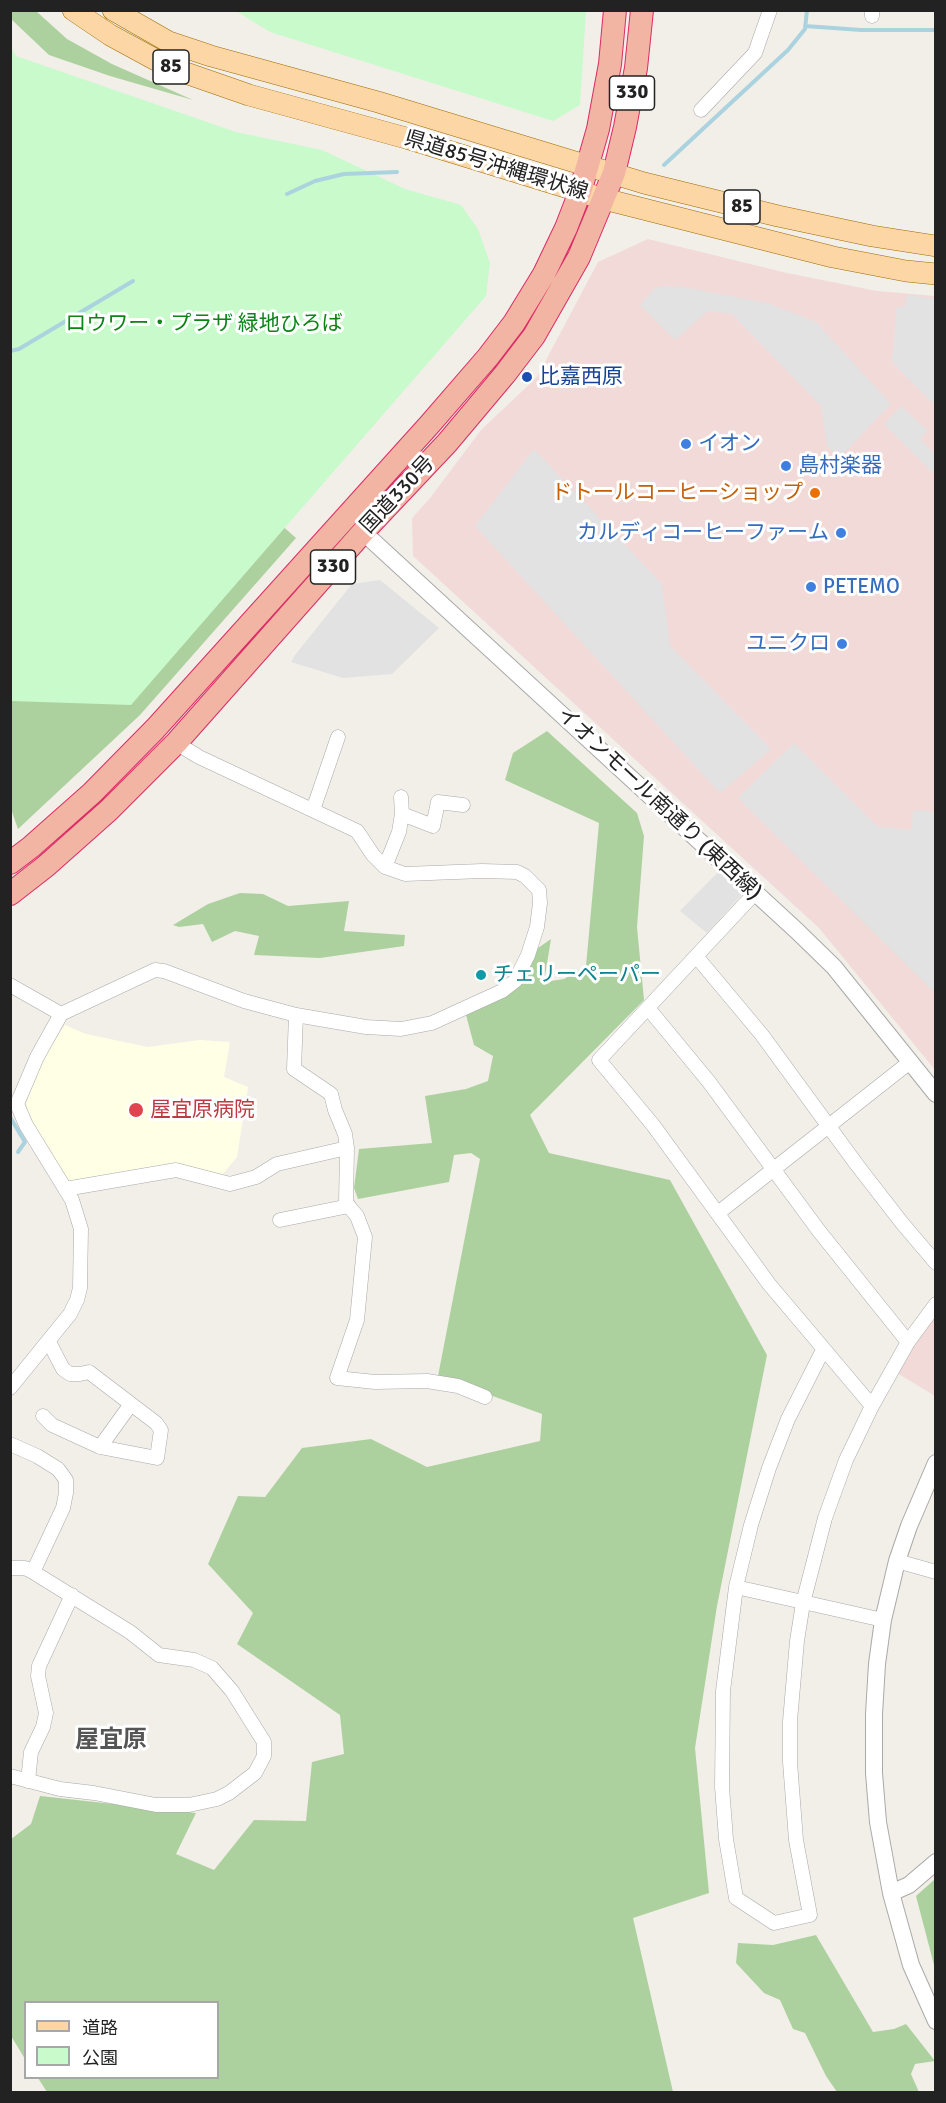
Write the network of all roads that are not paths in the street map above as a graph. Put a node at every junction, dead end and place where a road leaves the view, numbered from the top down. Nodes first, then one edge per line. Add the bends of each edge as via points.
1 (73, 10) edge
2 (112, 10) edge
3 (615, 10) edge
4 (642, 10) edge
5 (770, 10) edge
6 (701, 110) dead end
7 (588, 166) junction
8 (614, 174) junction
9 (580, 192) junction
10 (604, 199) junction
11 (936, 246) edge
12 (936, 274) edge
13 (363, 532) junction
14 (338, 737) dead end
15 (176, 743) junction
16 (401, 797) dead end
17 (463, 805) dead end
18 (313, 810) junction
19 (402, 814) junction
20 (10, 863) edge
21 (386, 867) junction
22 (755, 893) junction
23 (10, 894) edge
24 (696, 956) junction
25 (10, 985) edge
26 (648, 1008) junction
27 (61, 1014) junction
28 (296, 1015) junction
29 (910, 1062) junction
30 (936, 1094) edge
31 (829, 1126) junction
32 (347, 1148) junction
33 (773, 1169) junction
34 (65, 1189) junction
35 (349, 1206) junction
36 (718, 1213) junction
37 (280, 1220) dead end
38 (936, 1263) edge
39 (936, 1304) edge
40 (49, 1342) junction
41 (908, 1342) junction
42 (823, 1350) junction
43 (10, 1388) edge
44 (485, 1397) dead end
45 (131, 1404) junction
46 (872, 1406) junction
47 (43, 1416) dead end
48 (10, 1444) edge
49 (100, 1447) junction
50 (936, 1462) edge
51 (897, 1561) junction
52 (10, 1568) edge
53 (33, 1572) junction
54 (936, 1572) edge
55 (736, 1587) junction
56 (72, 1595) junction
57 (803, 1603) junction
58 (883, 1620) junction
59 (10, 1776) edge
60 (28, 1781) junction
61 (936, 1862) edge
62 (891, 1893) junction
63 (936, 2021) edge

1 - 9 main road, 県道85号沖縄環状線 / 85 via 132,48 207,81
2 - 7 main road, 県道85号沖縄環状線 / 85 via 169,42 211,57 378,102
3 - 7 highway, 国道330号 / 330 via 610,64
4 - 8 highway, 国道330号 / 330 via 626,127
5 - 6 street via 755,53
7 - 8 main road, 県道85号沖縄環状線 / 85
7 - 9 highway, 国道330号 / 330
8 - 10 highway, 国道330号 / 330
8 - 11 main road, 県道85号沖縄環状線 / 85 via 778,216
9 - 10 main road, 県道85号沖縄環状線 / 85
9 - 20 highway, 国道330号 / 330 via 544,274 488,357 155,729 92,793
10 - 12 main road, 県道85号沖縄環状線 / 85 via 833,257
10 - 13 highway, 国道330号 / 330 via 566,282 534,336 447,443
13 - 15 highway, 国道330号 / 330
13 - 22 street, イオンモール南通り (東西線)
14 - 18 street
15 - 18 street
15 - 23 highway, 国道330号 / 330 via 104,814
16 - 19 street
17 - 19 street via 438,802 432,826
18 - 21 street via 357,831
19 - 21 street
21 - 28 street via 405,874 517,872 532,882 540,903 537,927 515,981 502,991 432,1023 401,1029
22 - 24 street
22 - 29 street, イオンモール南通り (東西線) via 834,967
24 - 26 street
24 - 31 street via 762,1035
25 - 27 street
26 - 33 street via 710,1082
26 - 36 street via 599,1060
27 - 28 street via 155,970
27 - 34 street via 16,1104
28 - 32 street via 294,1070 331,1094
29 - 30 street, イオンモール南通り (東西線)
29 - 31 street
31 - 33 street
31 - 38 street
32 - 34 street via 277,1164 256,1177 230,1184 176,1170
32 - 35 street
33 - 36 street
33 - 41 street
34 - 40 street via 81,1229 80,1288 74,1308
35 - 37 street
35 - 44 street via 365,1237 357,1320 337,1378 427,1381 458,1386
36 - 42 street
39 - 41 street
40 - 43 street
40 - 45 street via 63,1369 70,1374 89,1372
41 - 46 street
42 - 46 street
42 - 55 street via 788,1419 769,1468
45 - 49 street
45 - 49 street via 161,1430 158,1458
46 - 57 street via 846,1460 825,1518
47 - 49 street via 60,1429
48 - 53 street via 38,1456 58,1469 66,1480 63,1508
50 - 51 street
51 - 54 street
51 - 58 street
52 - 53 street
53 - 56 street
55 - 57 street
55 - 57 street via 723,1691 726,1839 736,1898 774,1923 810,1915 796,1840 789,1721
56 - 60 street via 39,1666 46,1713 31,1752
56 - 60 street via 159,1654 194,1660 212,1668 232,1691 264,1742 264,1756 255,1773 229,1793 189,1805 156,1805
57 - 58 street
58 - 62 street via 874,1714 874,1773
59 - 60 street
61 - 62 street via 909,1885
62 - 63 street via 911,1965

